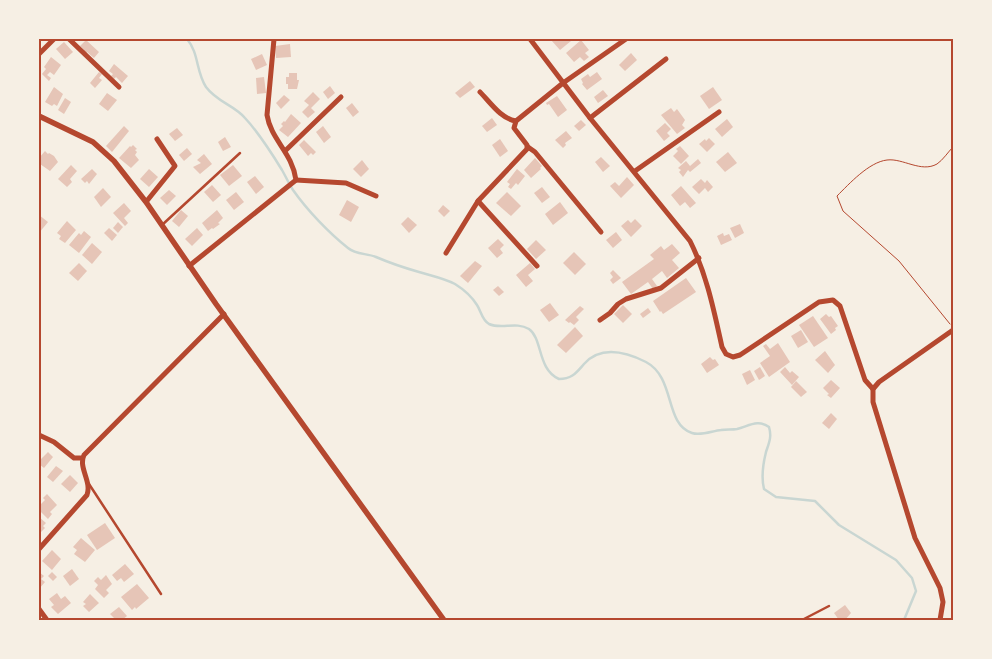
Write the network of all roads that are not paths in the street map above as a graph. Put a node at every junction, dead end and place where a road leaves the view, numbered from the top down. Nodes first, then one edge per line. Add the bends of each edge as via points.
1 (54, 39) edge
2 (69, 39) edge
3 (274, 39) edge
4 (530, 39) edge
5 (626, 39) edge
6 (39, 54) edge
7 (666, 59) dead end
8 (563, 83) junction
9 (119, 87) dead end
10 (480, 92) dead end
11 (341, 97) dead end
12 (719, 112) dead end
13 (39, 116) edge
14 (590, 118) junction
15 (516, 121) junction
16 (157, 139) dead end
17 (528, 147) junction
18 (285, 151) junction
19 (240, 153) dead end
20 (635, 171) junction
21 (294, 181) junction
22 (376, 196) dead end
23 (478, 201) junction
24 (146, 202) junction
25 (162, 225) junction
26 (601, 232) dead end
27 (446, 253) dead end
28 (699, 258) junction
29 (189, 266) junction
30 (537, 266) dead end
31 (224, 314) junction
32 (600, 320) dead end
33 (953, 329) edge
34 (873, 389) junction
35 (39, 434) edge
36 (82, 458) junction
37 (88, 482) junction
38 (39, 550) edge
39 (161, 594) dead end
40 (829, 606) dead end
41 (39, 609) edge
42 (44, 619) edge
43 (444, 620) edge
44 (802, 620) edge
45 (940, 620) edge

1 - 6 street
2 - 9 street
3 - 18 street via 267,115 269,126
4 - 8 street
5 - 8 street
7 - 14 street
8 - 14 street
8 - 15 street
10 - 15 street via 504,116
11 - 18 street
12 - 20 street
13 - 24 street via 104,150
14 - 20 street
15 - 17 street via 515,131
16 - 24 street via 175,166
17 - 23 street
17 - 26 street
18 - 21 street via 292,162
19 - 25 lane
20 - 28 street via 690,241
21 - 22 street via 346,184
21 - 29 street
23 - 27 street
23 - 30 street
24 - 25 street
25 - 29 street
28 - 32 street via 661,288 626,299
28 - 34 street via 726,354 740,355 819,302 833,300 840,306 865,380
29 - 31 street
31 - 36 street
31 - 43 street
33 - 34 street
34 - 45 street via 873,402 915,538 940,588 943,602
35 - 36 street via 74,458
36 - 37 street
37 - 38 street via 85,498
37 - 39 lane
40 - 44 lane
41 - 42 street

